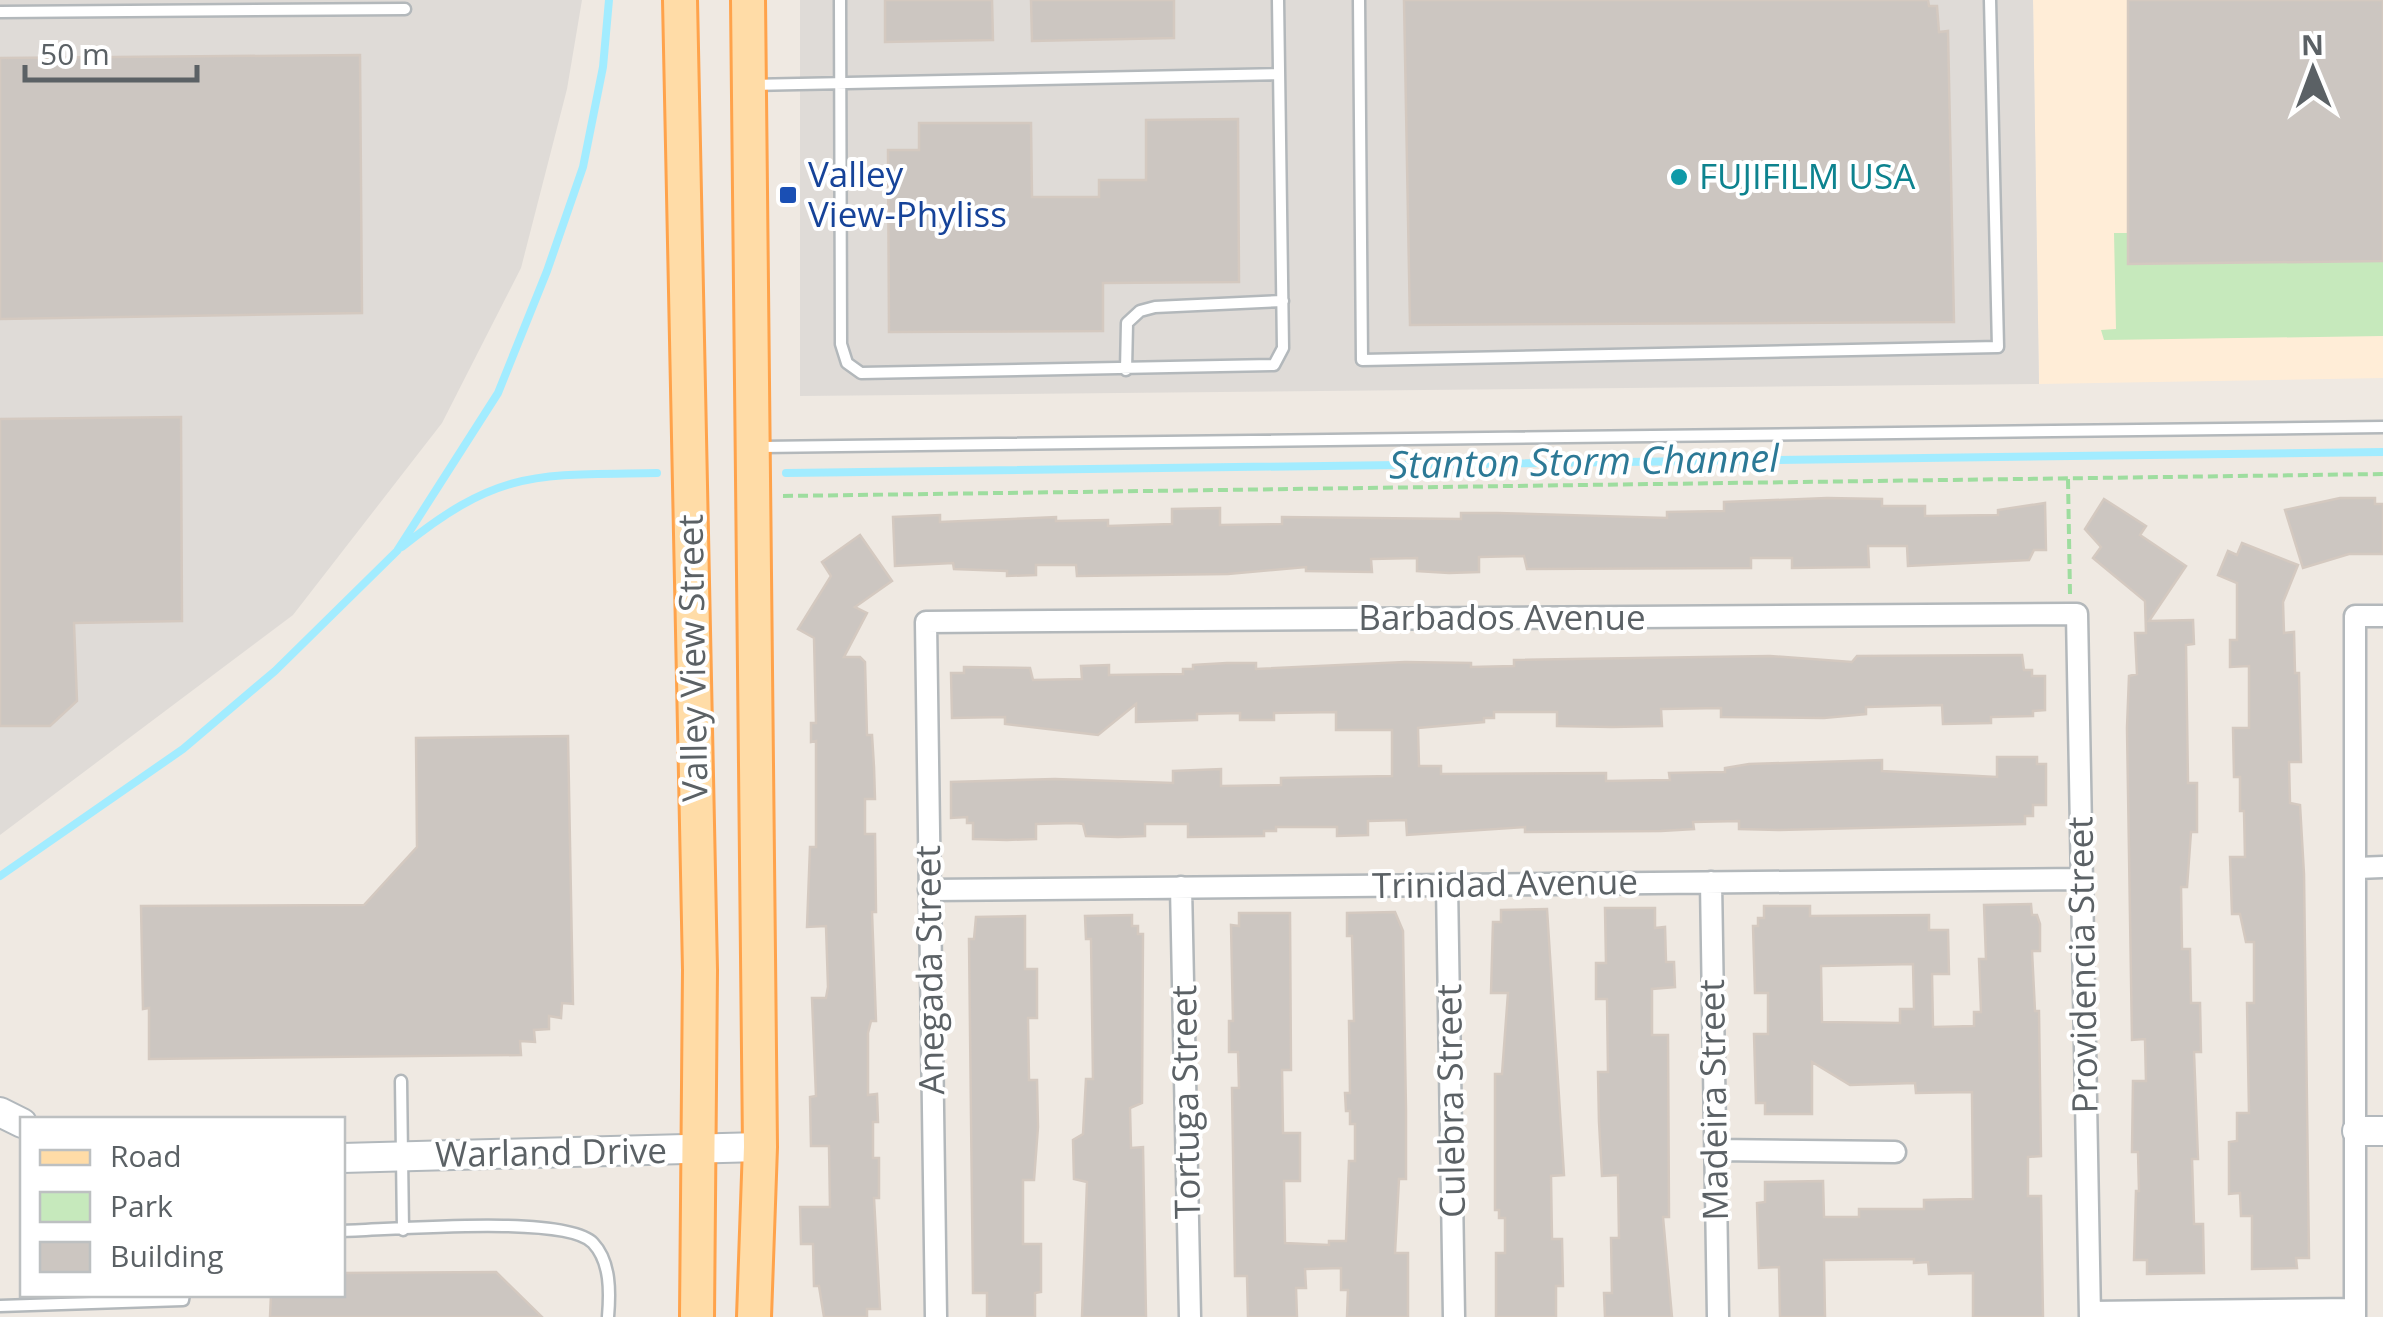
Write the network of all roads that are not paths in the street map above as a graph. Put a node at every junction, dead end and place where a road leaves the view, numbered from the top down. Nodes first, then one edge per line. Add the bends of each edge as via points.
1 (680, 0) edge
2 (748, 0) edge
3 (840, 0) edge
4 (1278, 0) edge
5 (1359, 0) edge
6 (1990, 0) edge
7 (406, 10) dead end
8 (0, 12) edge
9 (1279, 74) junction
10 (840, 84) junction
11 (750, 85) junction
12 (1282, 301) junction
13 (1126, 370) junction
14 (2383, 427) edge
15 (754, 447) junction
16 (2074, 614) joint
17 (2383, 616) edge
18 (926, 622) joint
19 (2383, 867) edge
20 (2357, 868) junction
21 (2081, 879) junction
22 (1711, 882) junction
23 (1447, 885) junction
24 (1181, 887) junction
25 (929, 890) junction
26 (401, 1080) dead end
27 (2370, 1131) edge
28 (760, 1147) junction
29 (701, 1149) junction
30 (1715, 1150) junction
31 (1894, 1152) dead end
32 (401, 1157) junction
33 (345, 1158) edge
34 (403, 1230) junction
35 (345, 1231) edge
36 (184, 1297) edge
37 (0, 1306) edge
38 (2355, 1313) edge
39 (2090, 1315) edge
40 (608, 1317) edge
41 (697, 1317) edge
42 (754, 1317) edge
43 (936, 1317) edge
44 (1190, 1317) edge
45 (1454, 1317) edge
46 (1718, 1317) edge

1 - 29 main road, Valley View Street
2 - 11 main road, Valley View Street
3 - 10 lane
4 - 9 lane
5 - 6 lane via 1362,360 1998,348
7 - 8 lane
9 - 10 lane
9 - 12 lane
10 - 11 lane
10 - 13 lane via 841,344 847,363 861,372
11 - 15 main road, Valley View Street
12 - 13 lane via 1140,312 1127,323
12 - 13 lane via 1283,348 1274,365
14 - 15 lane
15 - 28 main road, Valley View Street
16 - 18 street, Barbados Avenue
16 - 21 street, Providencia Street
17 - 20 street via 2355,616
18 - 25 street, Anegada Street
19 - 20 street
20 - 27 street
21 - 22 street, Trinidad Avenue
21 - 39 street, Providencia Street
22 - 23 street, Trinidad Avenue
22 - 30 street, Madeira Street
23 - 24 street, Trinidad Avenue
23 - 45 street, Culebra Street
24 - 25 street, Trinidad Avenue
24 - 44 street, Tortuga Street
25 - 43 street, Anegada Street
26 - 32 lane
27 - 38 street
28 - 29 street, Warland Drive
28 - 42 main road, Valley View Street
29 - 32 street, Warland Drive
29 - 41 main road, Valley View Street
30 - 31 street
30 - 46 street, Madeira Street
32 - 33 street, Warland Drive
32 - 34 lane
34 - 35 lane
34 - 40 lane via 579,1233 608,1275
36 - 37 lane
38 - 39 street

